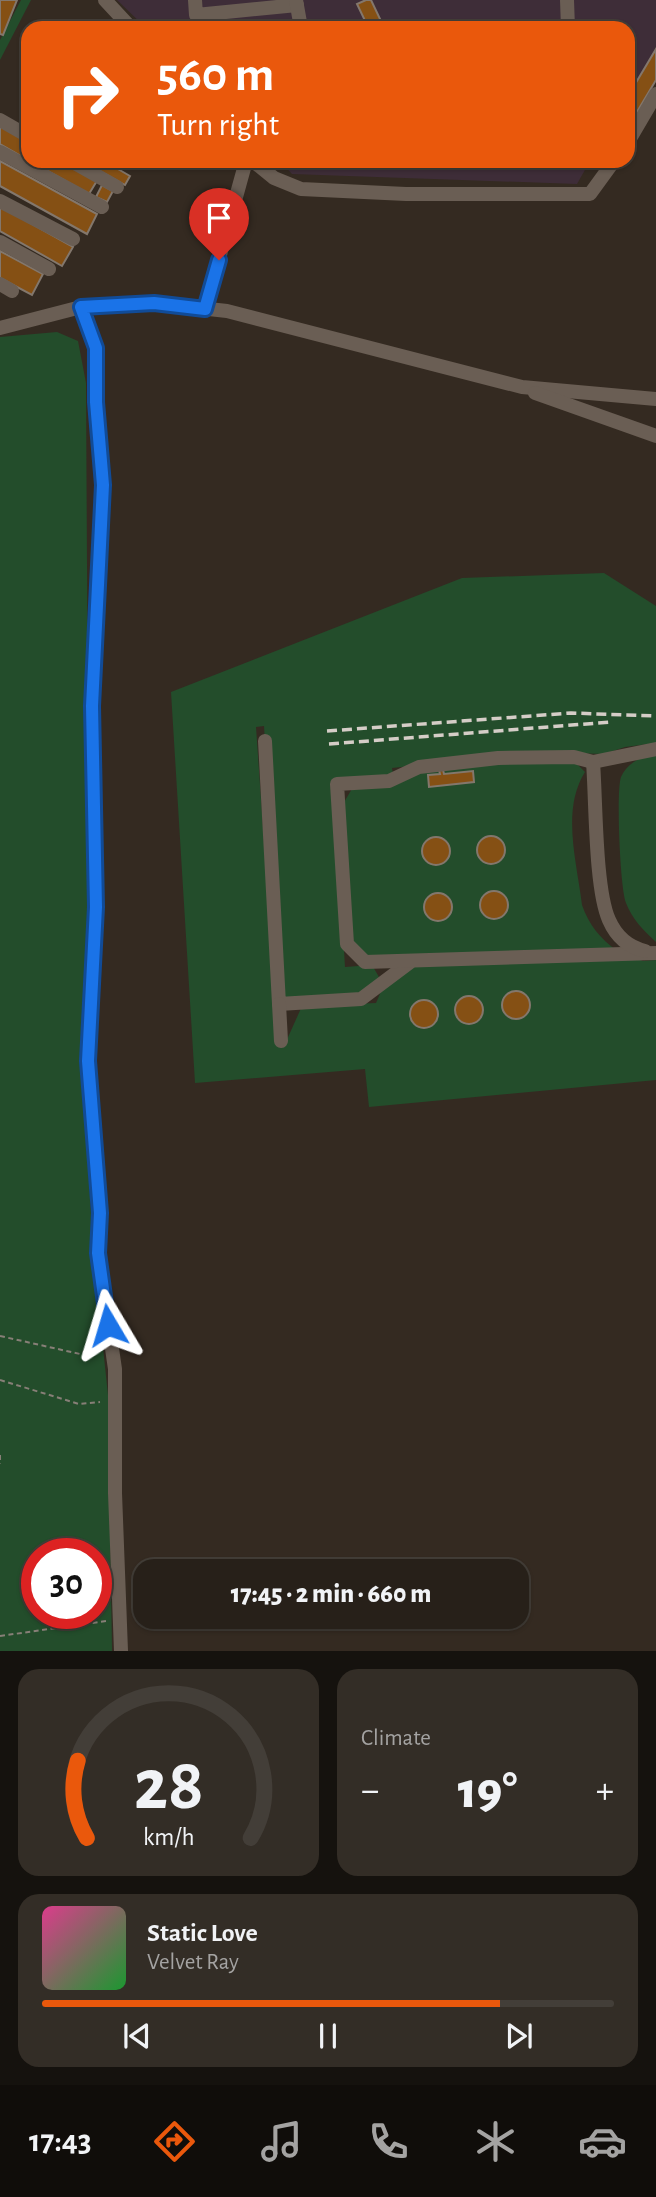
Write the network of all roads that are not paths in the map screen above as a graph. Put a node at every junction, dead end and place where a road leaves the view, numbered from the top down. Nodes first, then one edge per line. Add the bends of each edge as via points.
1 (105, 0) edge
2 (195, 0) edge
3 (568, 0) edge
4 (296, 3) edge
5 (124, 21) edge
6 (299, 21) edge
7 (568, 21) edge
8 (656, 94) edge
9 (0, 120) edge
10 (635, 130) edge
11 (21, 132) edge
12 (0, 152) edge
13 (21, 163) edge
14 (30, 168) edge
15 (83, 168) edge
16 (244, 168) edge
17 (262, 168) edge
18 (609, 168) edge
19 (101, 178) junction
20 (117, 187) dead end
21 (0, 201) edge
22 (73, 239) dead end
23 (0, 242) edge
24 (50, 269) dead end
25 (81, 307) junction
26 (205, 309) junction
27 (0, 328) edge
28 (522, 387) junction
29 (656, 398) edge
30 (656, 436) edge
31 (265, 741) dead end
32 (656, 749) edge
33 (593, 762) junction
34 (653, 953) edge
35 (373, 962) junction
36 (410, 962) junction
37 (383, 980) junction
38 (279, 1004) junction
39 (281, 1041) dead end
40 (121, 1651) edge

1 - 5 street
2 - 4 street via 196,15
3 - 7 street
4 - 6 street
8 - 10 street
9 - 11 street
12 - 13 street
14 - 19 street via 96,204
15 - 19 street
16 - 26 street
17 - 18 street via 302,189 590,194
19 - 20 street
21 - 22 street
23 - 24 street
25 - 26 street via 154,303
25 - 27 street
25 - 40 street via 96,348 103,485 92,706 96,907 88,1061 100,1213 98,1253 115,1369
26 - 28 street via 228,311
28 - 29 street
28 - 30 street
31 - 38 street
32 - 33 street
33 - 34 street via 604,905 619,937 634,948
33 - 35 street via 575,757 498,758 419,767 389,781 337,785 347,944 365,962
34 - 36 street
35 - 36 street
35 - 37 street
36 - 37 street
37 - 38 street via 361,999
38 - 39 street

